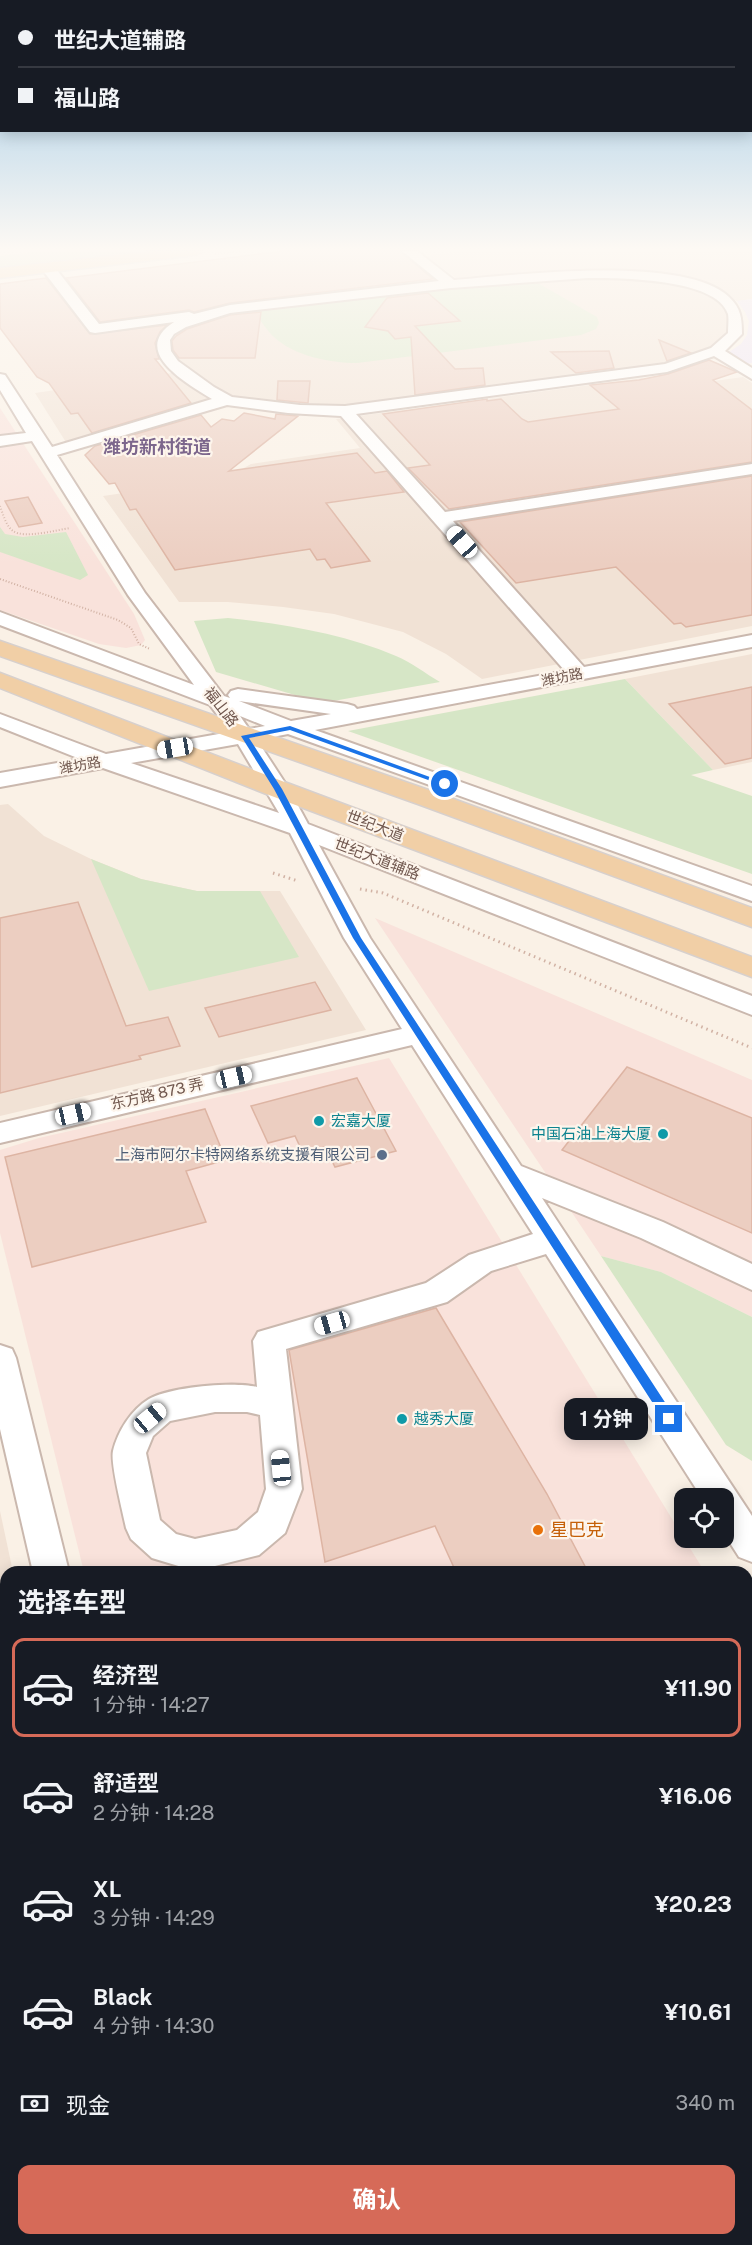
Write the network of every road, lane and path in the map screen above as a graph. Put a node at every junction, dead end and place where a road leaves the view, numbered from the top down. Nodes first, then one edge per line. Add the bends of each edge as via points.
1 (166, 356) edge
2 (705, 356) edge
3 (723, 356) edge
4 (752, 375) edge
5 (0, 378) edge
6 (226, 400) junction
7 (345, 411) junction
8 (37, 436) junction
9 (0, 441) edge
10 (48, 453) junction
11 (752, 469) edge
12 (0, 506) edge
13 (441, 518) junction
14 (93, 525) junction
15 (0, 579) edge
16 (0, 618) edge
17 (752, 641) edge
18 (0, 648) edge
19 (155, 650) dead end
20 (183, 657) junction
21 (29, 659) junction
22 (132, 666) junction
23 (579, 674) junction
24 (0, 680) edge
25 (204, 692) junction
26 (373, 713) junction
27 (0, 720) edge
28 (290, 728) junction
29 (244, 736) junction
30 (175, 748) junction
31 (104, 761) junction
32 (0, 780) edge
33 (278, 789) junction
34 (299, 829) junction
35 (273, 873) dead end
36 (333, 893) junction
37 (752, 894) edge
38 (752, 918) edge
39 (752, 968) edge
40 (752, 1006) edge
41 (419, 1034) junction
42 (752, 1048) edge
43 (0, 1132) edge
44 (509, 1173) junction
45 (553, 1240) junction
46 (752, 1278) edge
47 (0, 1358) edge
48 (274, 1405) junction
49 (714, 1488) edge
50 (734, 1518) edge
51 (752, 1546) edge
52 (50, 1566) edge

1 - 6 street via 182,372
2 - 7 street via 667,368
3 - 4 street
5 - 8 street, 福山路
6 - 7 street via 307,412
6 - 10 street
7 - 13 street
8 - 9 street
8 - 10 street, 福山路
10 - 14 street, 福山路
11 - 13 street
12 - 14 path via 15,533
13 - 23 street
14 - 20 street, 福山路 via 137,595
15 - 19 path via 118,620 131,628 143,648
16 - 22 street
17 - 23 street, 潍坊路
18 - 21 main road
20 - 22 street
20 - 25 street, 福山路
21 - 25 street, 潍坊路
21 - 29 main road
22 - 25 street
23 - 26 street, 潍坊路
24 - 30 main road, 世纪大道
25 - 26 street, 潍坊路
25 - 28 street
25 - 29 street, 福山路
26 - 28 street, 潍坊路
27 - 31 street, 世纪大道辅路
28 - 29 street, 潍坊路
28 - 37 street
29 - 30 street, 潍坊路
29 - 33 street, 福山路
29 - 38 main road
30 - 31 street, 潍坊路
30 - 33 main road, 世纪大道
31 - 32 street, 潍坊路
31 - 34 street, 世纪大道辅路
33 - 34 street, 福山路
33 - 39 main road, 世纪大道
34 - 36 street, 福山路
34 - 40 street, 世纪大道辅路
35 - 36 path
36 - 41 street, 福山路
36 - 42 path via 358,889 383,892
41 - 43 street, 东方路 873 弄
41 - 44 street, 福山路
44 - 45 street, 福山路
44 - 46 street via 652,1230
45 - 48 street via 480,1263 436,1293 269,1341
45 - 49 street, 福山路
47 - 52 street
48 - 48 street via 284,1489 272,1522 246,1544 195,1555 165,1547 144,1528 129,1453 140,1427 161,1409 215,1398 247,1398
50 - 51 street, 福山路

